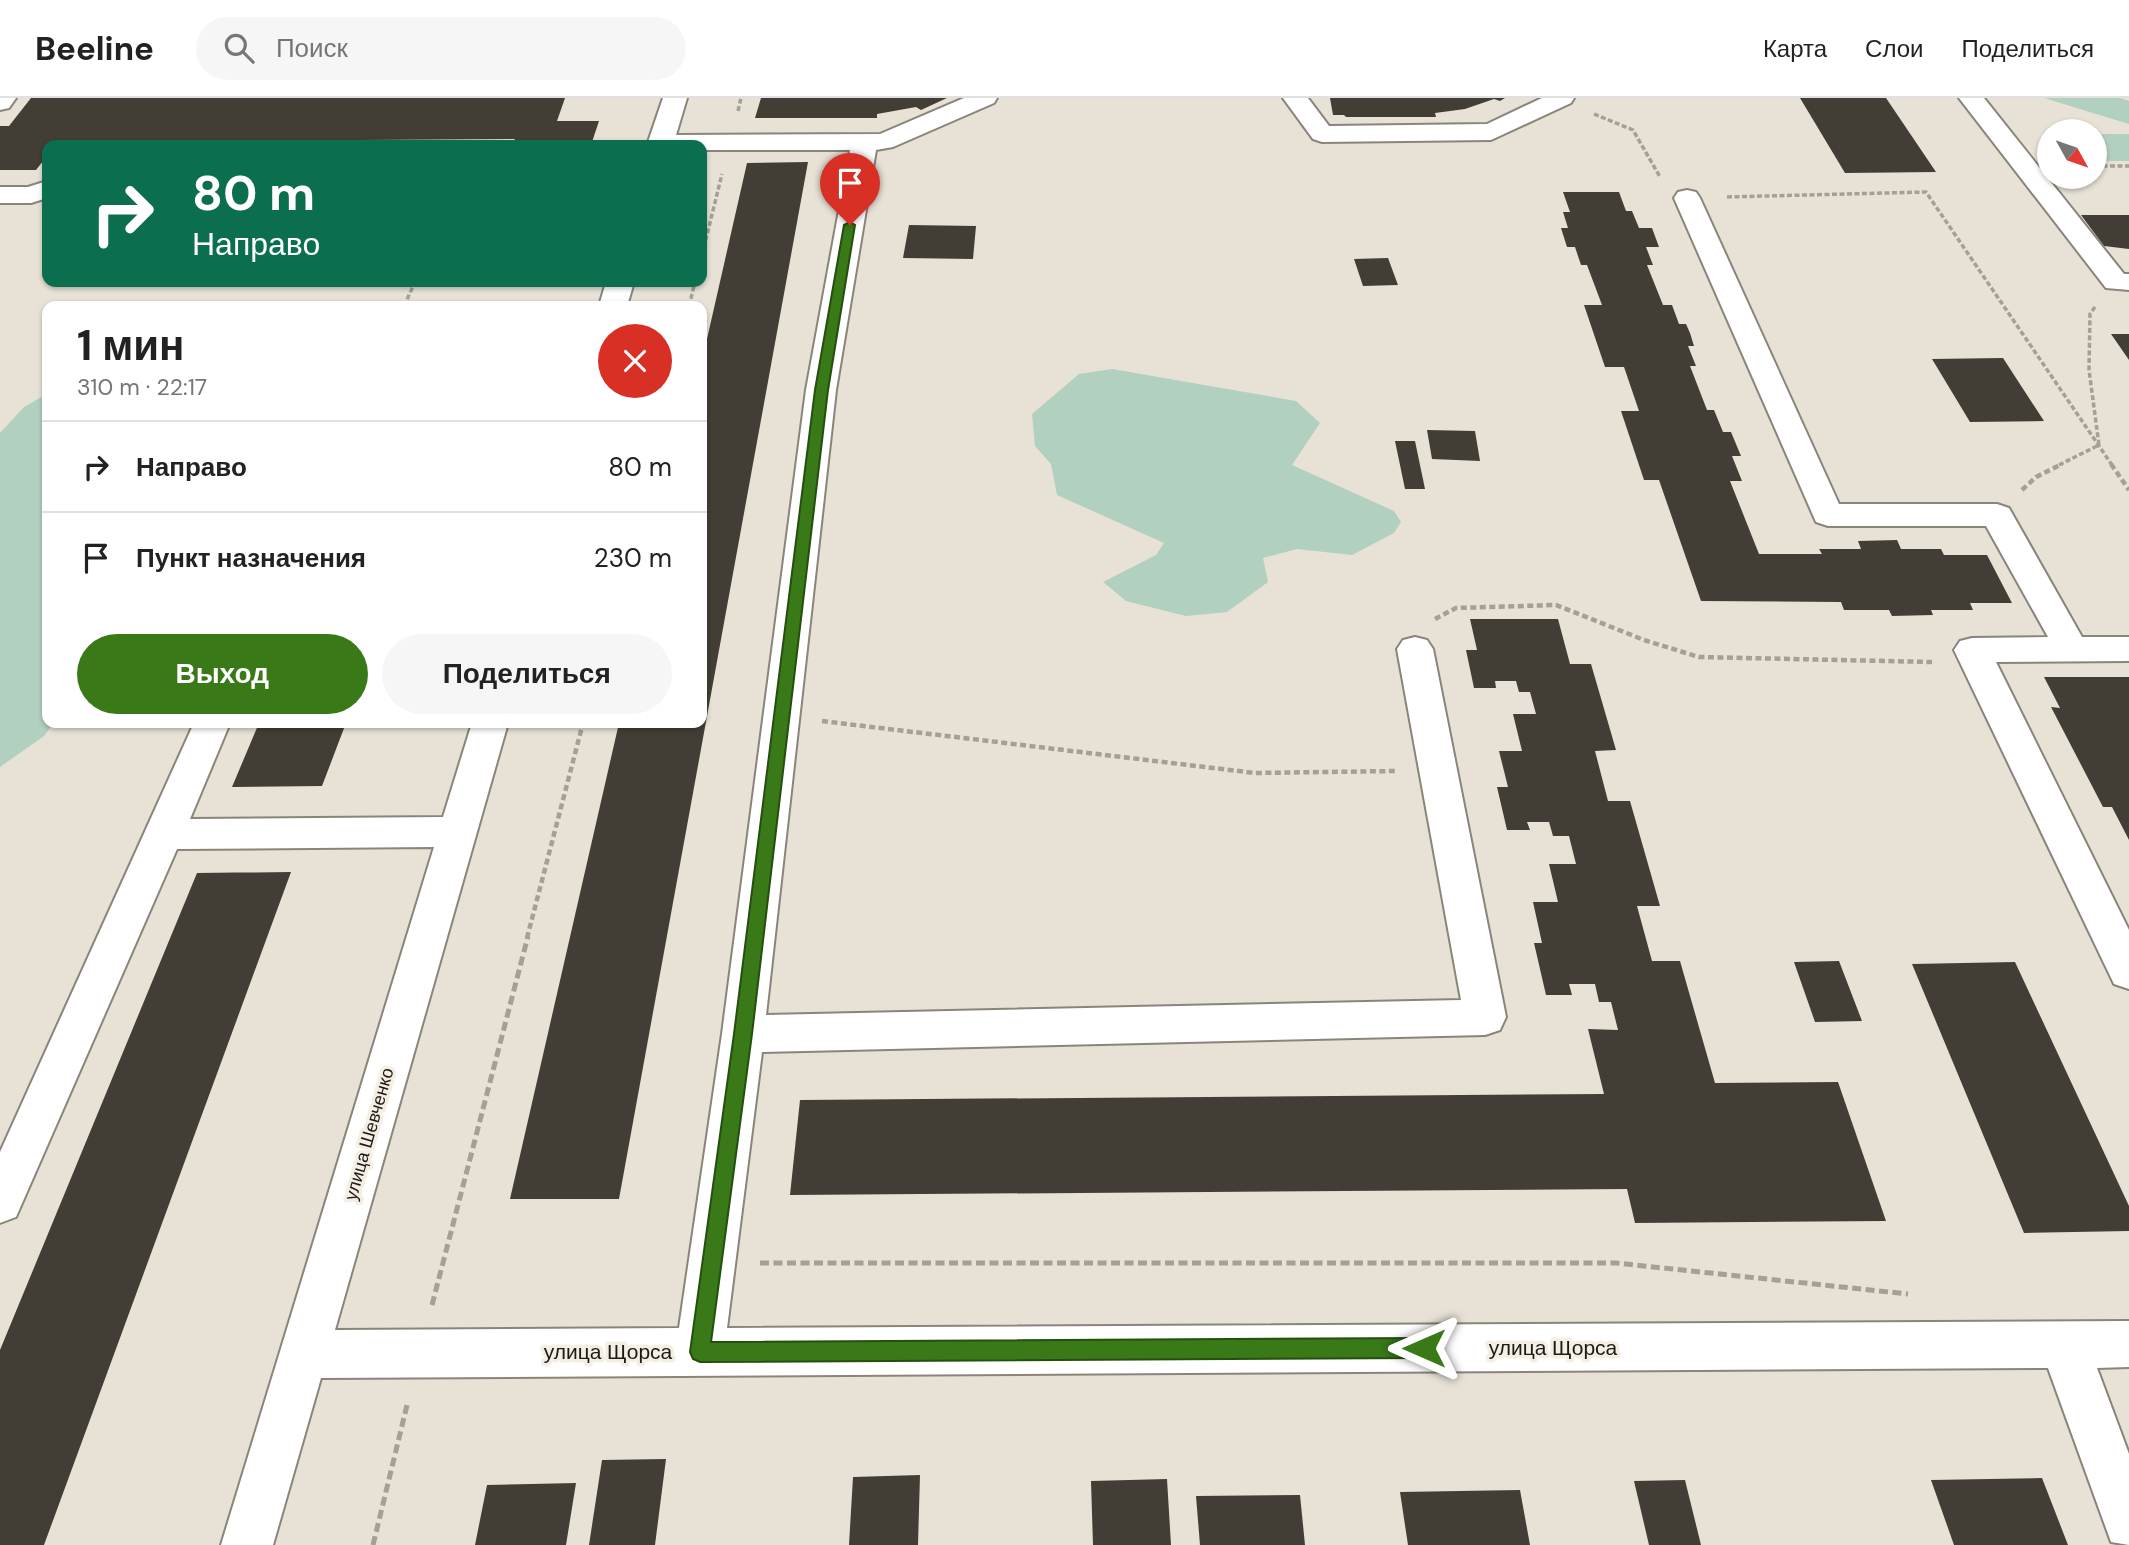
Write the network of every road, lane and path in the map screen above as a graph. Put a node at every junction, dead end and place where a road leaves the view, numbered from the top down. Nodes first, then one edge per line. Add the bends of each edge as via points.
1 (4, 98) edge
2 (675, 98) edge
3 (985, 98) edge
4 (1295, 98) edge
5 (1971, 98) edge
6 (1560, 99) edge
7 (0, 103) edge
8 (662, 140) edge
9 (707, 143) edge
10 (730, 143) junction
11 (864, 143) junction
12 (2107, 166) edge
13 (2129, 166) edge
14 (42, 191) edge
15 (0, 195) edge
16 (1687, 198) junction
17 (707, 236) edge
18 (2123, 282) edge
19 (2099, 445) junction
20 (2129, 490) edge
21 (1997, 515) junction
22 (2071, 648) junction
23 (1415, 649) joint
24 (2129, 649) edge
25 (1979, 663) junction
26 (782, 717) junction
27 (210, 728) edge
28 (489, 728) edge
29 (582, 728) edge
30 (1438, 770) junction
31 (458, 832) junction
32 (164, 834) junction
33 (2129, 972) edge
34 (743, 1034) junction
35 (0, 1202) edge
36 (711, 1263) junction
37 (1917, 1294) dead end
38 (2129, 1344) edge
39 (2064, 1345) junction
40 (700, 1352) junction
41 (420, 1353) junction
42 (304, 1354) junction
43 (2129, 1524) edge
44 (247, 1545) edge
45 (373, 1545) edge

1 - 7 street
2 - 8 street
3 - 11 street via 884,142
4 - 6 street via 1322,134 1491,132
5 - 18 street
6 - 16 path via 1633,130 1673,198
9 - 10 street
10 - 11 street
10 - 17 path
11 - 26 street via 821,390
12 - 13 path
14 - 15 street
16 - 19 path via 1926,192
16 - 21 street via 1828,515
18 - 19 path via 2090,314 2089,370
19 - 20 path
19 - 21 path via 2036,477
21 - 22 street
22 - 24 street
22 - 25 street via 1972,650
23 - 25 path via 1419,628 1456,608 1556,605 1699,657
23 - 30 street
25 - 33 street
26 - 30 path via 1255,773
26 - 34 street
27 - 32 street
28 - 31 street, улица Шевченко
29 - 41 path
30 - 34 street via 1485,1017
31 - 32 street
31 - 42 street, улица Шевченко
32 - 35 street
34 - 36 street
36 - 37 path via 1616,1263
36 - 40 street
38 - 39 street, улица Щорса
39 - 40 street, улица Щорса
39 - 43 street
40 - 41 street, улица Щорса
41 - 42 street, улица Щорса
41 - 45 path
42 - 44 street, улица Шевченко

